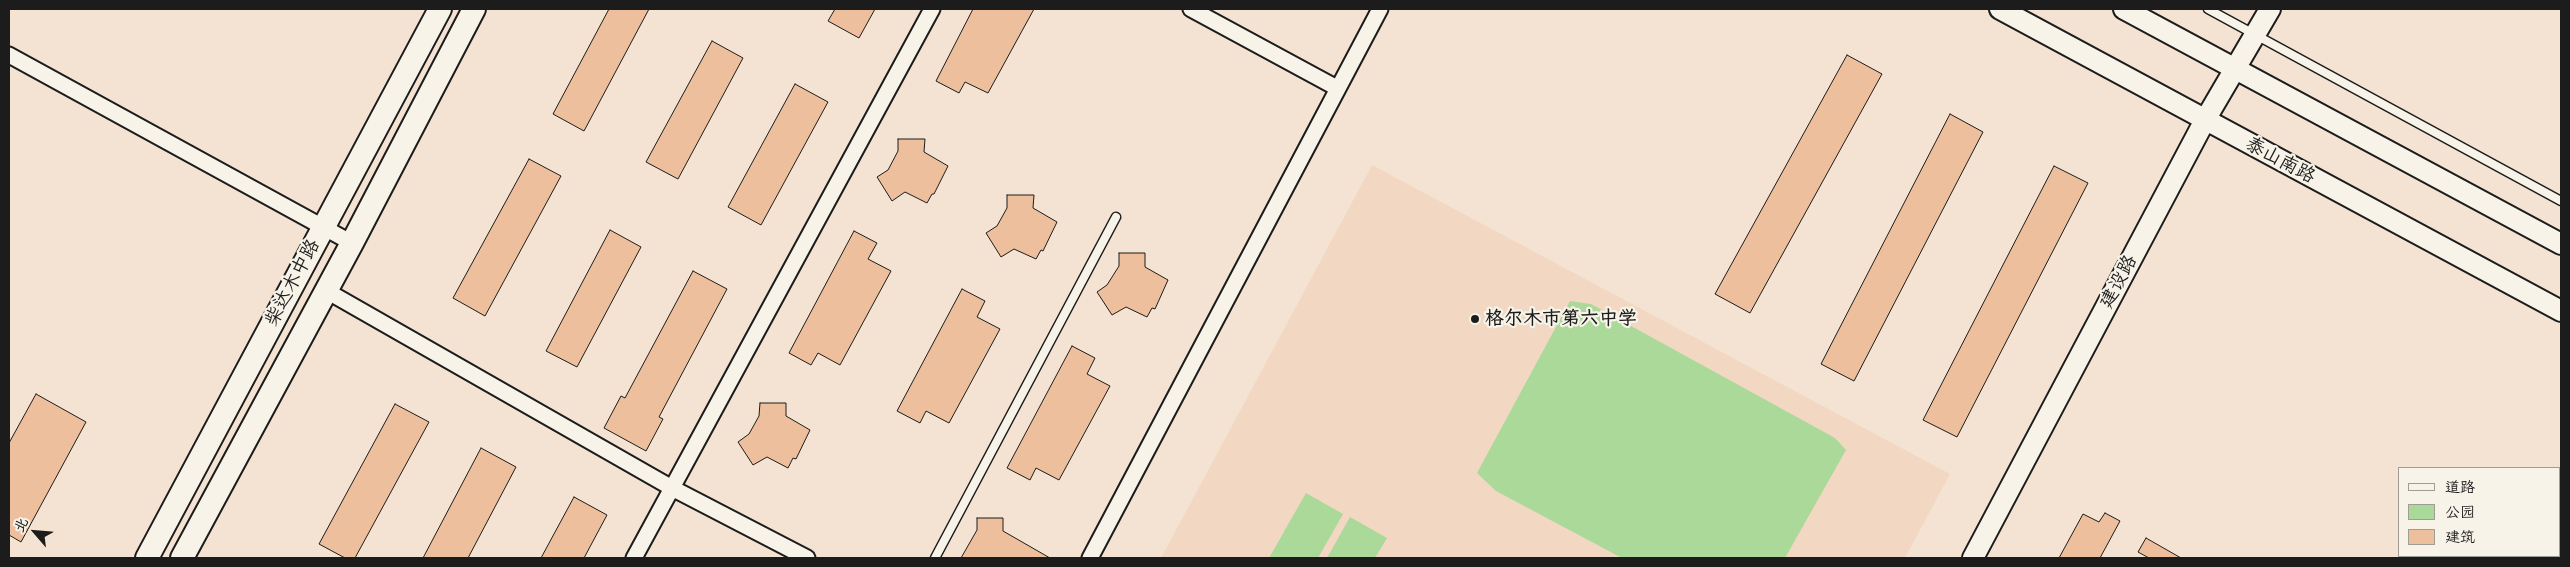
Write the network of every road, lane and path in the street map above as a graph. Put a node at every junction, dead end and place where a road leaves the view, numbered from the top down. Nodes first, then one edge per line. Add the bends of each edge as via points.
1 (440, 9) edge
2 (474, 9) edge
3 (932, 9) edge
4 (1191, 9) edge
5 (1380, 9) edge
6 (2000, 9) edge
7 (2124, 9) edge
8 (2208, 9) edge
9 (2270, 9) edge
10 (2257, 34) junction
11 (9, 55) edge
12 (2237, 68) junction
13 (1337, 88) junction
14 (2205, 120) junction
15 (2561, 201) edge
16 (1116, 217) dead end
17 (323, 228) junction
18 (352, 243) junction
19 (2561, 244) edge
20 (325, 290) junction
21 (2561, 311) edge
22 (672, 488) junction
23 (147, 558) edge
24 (182, 558) edge
25 (634, 558) edge
26 (807, 558) edge
27 (935, 558) edge
28 (1090, 558) edge
29 (1973, 558) edge

1 - 17 main road, 柴达木中路
2 - 18 main road, 柴达木中路
3 - 22 street
4 - 13 street
5 - 13 street
6 - 14 street, 泰山南路
7 - 12 street
8 - 10 lane
9 - 10 street, 建设路
10 - 12 street, 建设路
10 - 15 lane
11 - 17 street
12 - 14 street, 建设路
12 - 19 street
13 - 28 street
14 - 21 street, 泰山南路
14 - 29 street, 建设路
16 - 27 lane
17 - 18 street
17 - 23 main road, 柴达木中路
18 - 20 main road, 柴达木中路
20 - 22 street
20 - 24 main road, 柴达木中路
22 - 25 street
22 - 26 street

